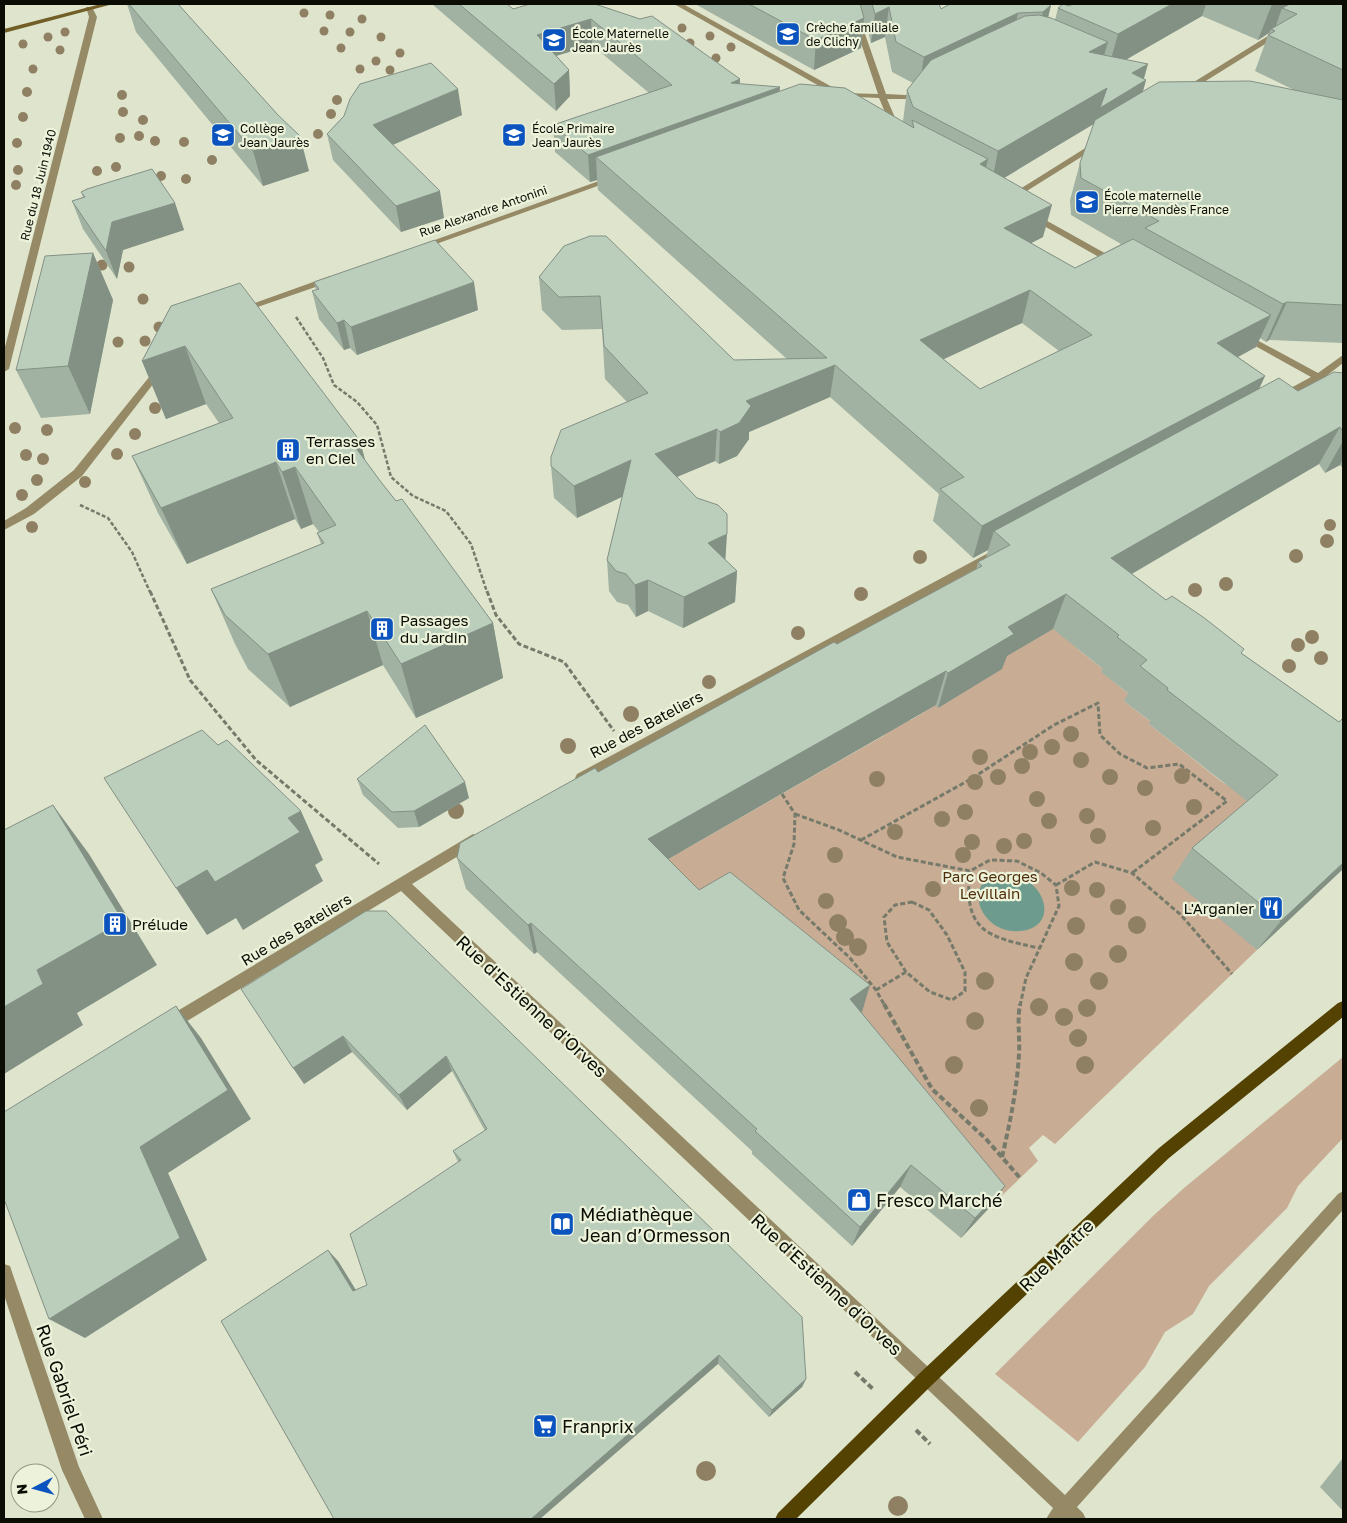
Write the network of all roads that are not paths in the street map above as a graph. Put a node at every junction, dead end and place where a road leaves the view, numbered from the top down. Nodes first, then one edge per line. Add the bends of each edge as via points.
1 (109, 4) edge
2 (678, 4) edge
3 (848, 4) edge
4 (89, 9) junction
5 (1284, 30) edge
6 (4, 31) edge
7 (925, 88) edge
8 (842, 95) junction
9 (881, 96) junction
10 (1175, 96) edge
11 (827, 101) edge
12 (1110, 136) edge
13 (899, 137) edge
14 (624, 175) edge
15 (1014, 205) edge
16 (1023, 210) edge
17 (410, 251) edge
18 (1127, 269) edge
19 (335, 277) edge
20 (230, 314) edge
21 (1239, 333) edge
22 (1343, 358) edge
23 (168, 359) edge
24 (4, 369) edge
25 (1318, 378) junction
26 (1343, 391) edge
27 (1274, 402) edge
28 (4, 526) edge
29 (1006, 548) edge
30 (569, 784) edge
31 (485, 833) edge
32 (403, 884) junction
33 (1343, 1008) edge
34 (158, 1031) edge
35 (1343, 1200) edge
36 (4, 1272) edge
37 (928, 1378) junction
38 (1066, 1515) edge
39 (94, 1519) edge
40 (784, 1519) edge

1 - 4 main road
2 - 8 street
3 - 9 street via 861,28
4 - 6 main road
4 - 24 street, Rue du 18 Juin 1940 via 94,17
5 - 10 street via 1211,78
7 - 9 street via 907,97
8 - 9 street
8 - 11 street
9 - 13 street
12 - 15 street via 1002,198
14 - 17 street, Rue Alexandre Antonini
16 - 18 street
19 - 20 street
21 - 25 street
22 - 25 street
23 - 28 street via 78,473 30,511
25 - 26 street
25 - 27 street
29 - 30 street, Rue des Bateliers
31 - 32 street, Rue des Bateliers
32 - 34 street, Rue des Bateliers
32 - 37 street, Rue d'Estienne d'Orves
33 - 37 main road, Rue Martre via 1164,1153
35 - 38 street
36 - 39 street, Rue Gabriel Péri via 71,1470
37 - 38 street, Rue d'Estienne d'Orves
37 - 40 main road, Rue Martre

